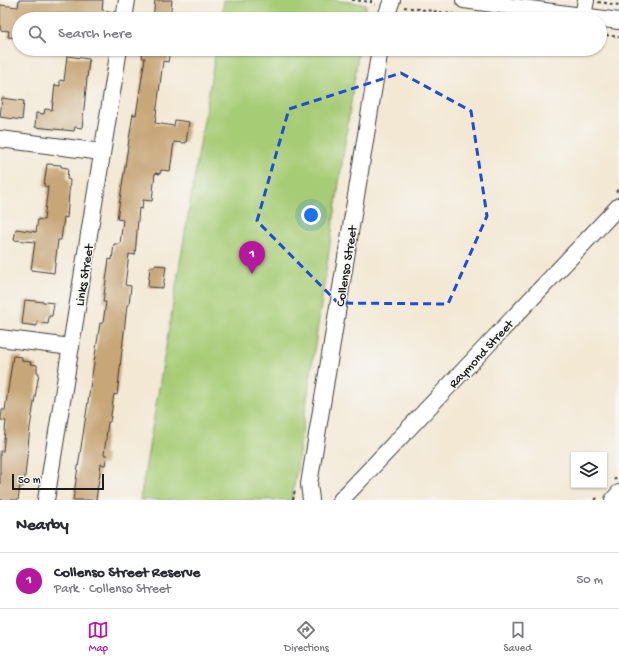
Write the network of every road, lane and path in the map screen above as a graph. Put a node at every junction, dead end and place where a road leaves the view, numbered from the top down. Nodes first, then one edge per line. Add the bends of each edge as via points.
1 (352, 0) edge
2 (464, 0) edge
3 (586, 0) edge
4 (383, 7) edge
5 (427, 12) edge
6 (553, 12) edge
7 (584, 12) edge
8 (607, 19) edge
9 (619, 21) edge
10 (607, 35) edge
11 (619, 37) edge
12 (118, 56) edge
13 (379, 56) edge
14 (0, 139) edge
15 (102, 152) junction
16 (619, 206) edge
17 (0, 338) edge
18 (71, 347) junction
19 (309, 484) junction
20 (619, 493) edge
21 (46, 500) edge
22 (304, 500) edge
23 (311, 500) edge
24 (341, 500) edge
25 (613, 500) edge

1 - 4 path
2 - 6 street
3 - 7 street
4 - 5 path
8 - 9 street
10 - 11 path
12 - 15 street, Links Street
13 - 19 street, Collenso Street
14 - 15 street
15 - 18 street, Links Street
16 - 24 street, Raymond Street
17 - 18 street
18 - 21 street, Links Street
19 - 22 street, Collenso Street via 304,493
19 - 23 street, Collenso Street
20 - 25 street

